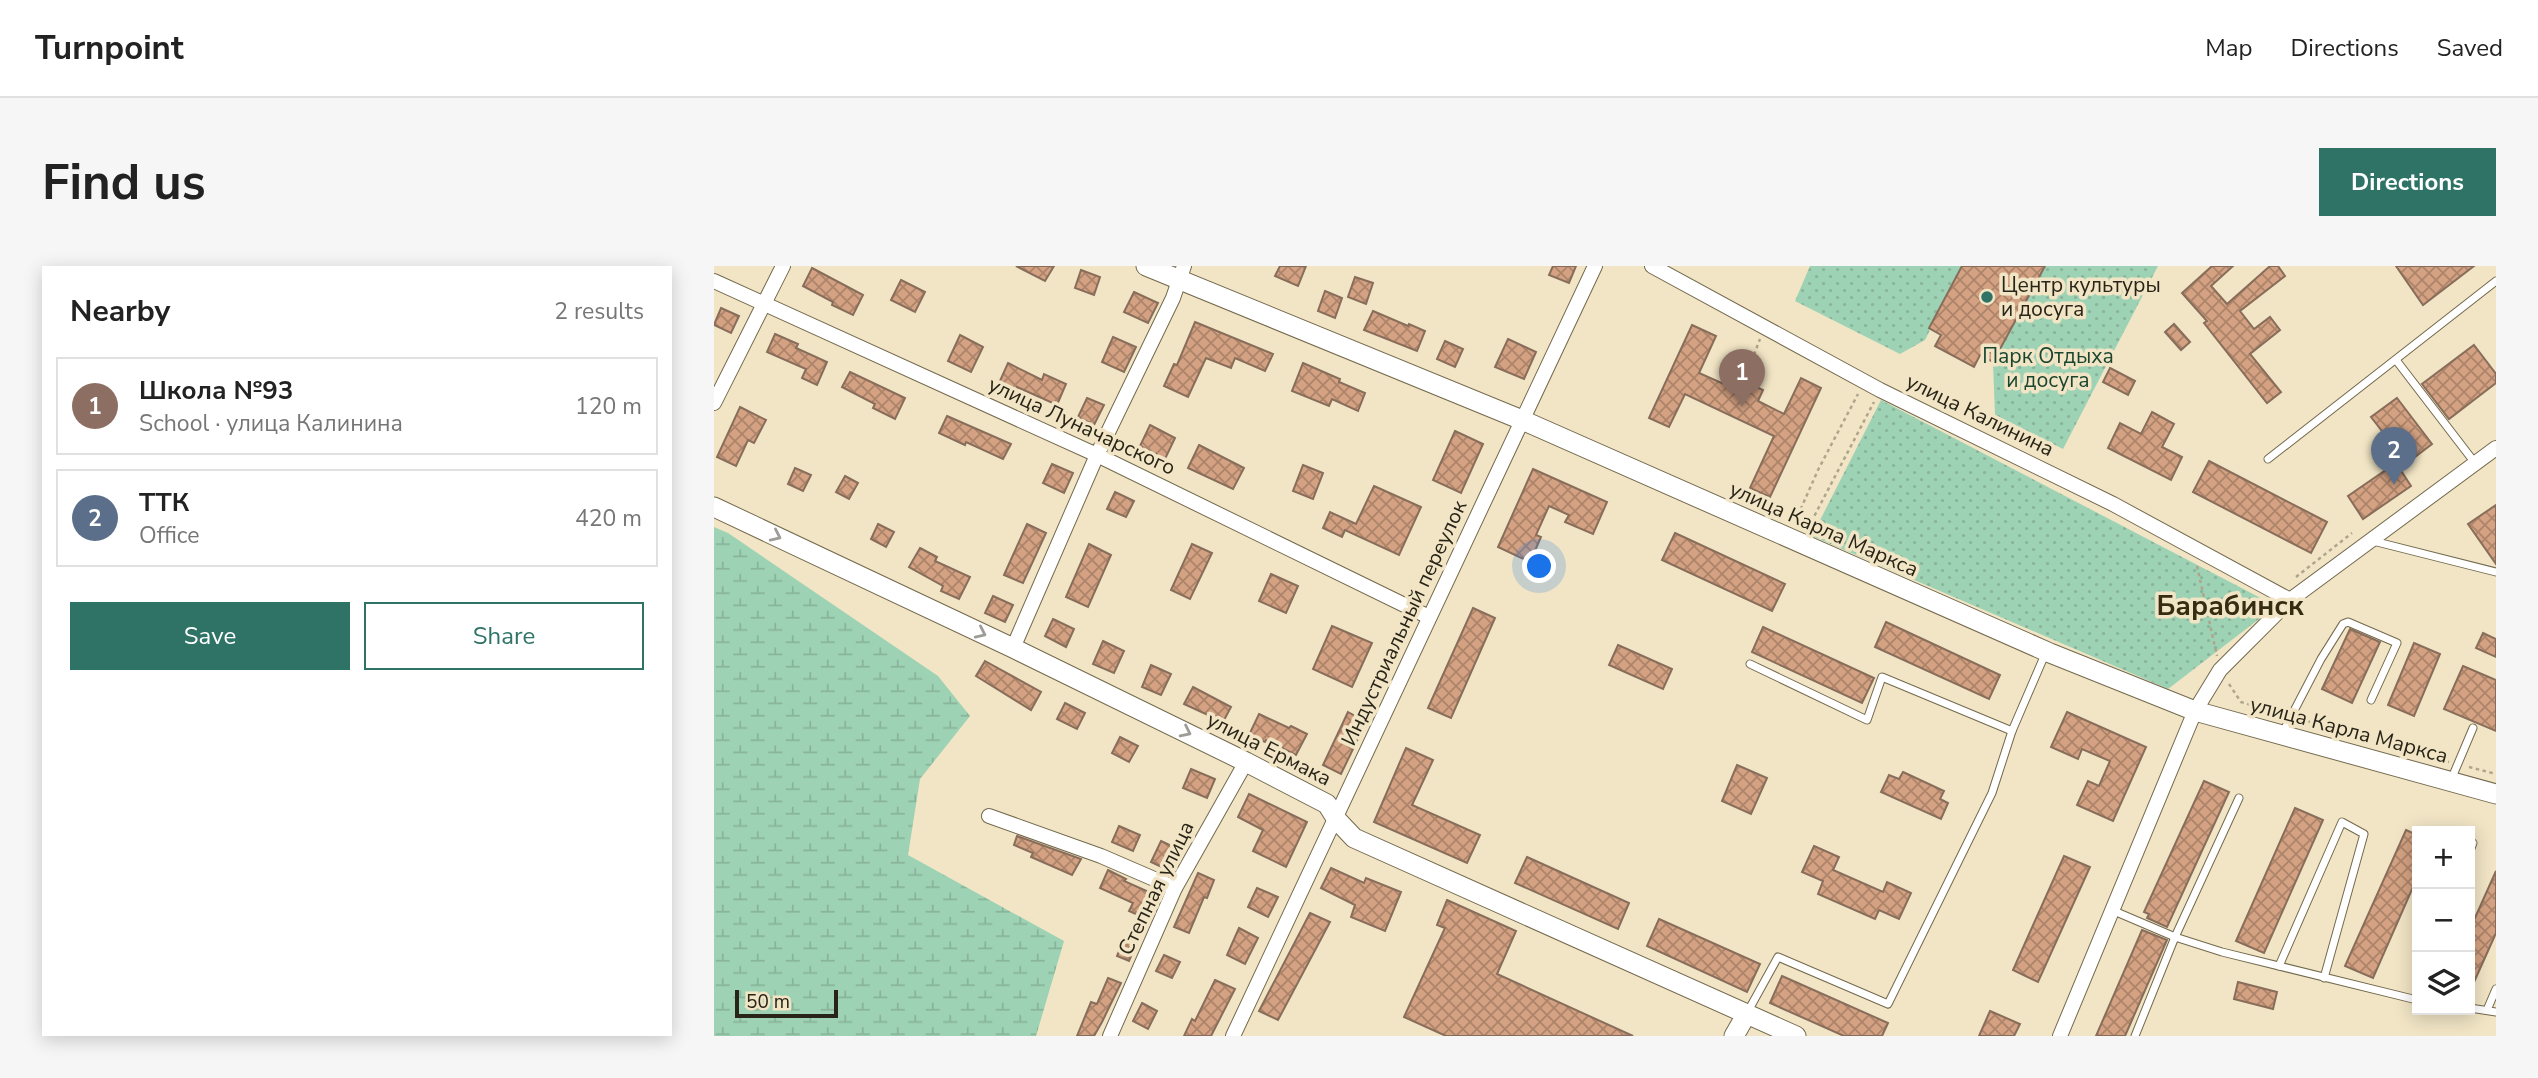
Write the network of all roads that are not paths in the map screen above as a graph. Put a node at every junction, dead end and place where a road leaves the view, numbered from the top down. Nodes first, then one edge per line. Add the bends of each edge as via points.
1 (783, 266) edge
2 (1146, 266) edge
3 (1595, 266) edge
4 (1651, 266) edge
5 (1182, 273) edge
6 (714, 281) edge
7 (2496, 281) edge
8 (763, 304) junction
9 (2396, 360) junction
10 (714, 403) edge
11 (1521, 420) junction
12 (2496, 448) edge
13 (1097, 455) junction
14 (2268, 459) dead end
15 (2475, 464) junction
16 (714, 507) edge
17 (2372, 541) junction
18 (2496, 572) edge
19 (2284, 597) junction
20 (1429, 617) junction
21 (1013, 648) junction
22 (2046, 651) junction
23 (1750, 664) dead end
24 (2371, 700) dead end
25 (2195, 711) junction
26 (2287, 725) junction
27 (2473, 728) dead end
28 (2012, 731) junction
29 (1246, 762) junction
30 (2454, 773) junction
31 (2496, 794) edge
32 (2239, 797) dead end
33 (989, 816) dead end
34 (1337, 820) junction
35 (1175, 888) junction
36 (2114, 911) junction
37 (2175, 937) junction
38 (2279, 966) junction
39 (2323, 978) junction
40 (2496, 989) edge
41 (2412, 999) edge
42 (2492, 1011) edge
43 (1746, 1014) junction
44 (1110, 1036) edge
45 (1233, 1036) edge
46 (1734, 1036) edge
47 (1796, 1036) edge
48 (2060, 1036) edge
49 (2135, 1036) edge

1 - 8 street
2 - 5 main road, улица Карла Маркса
3 - 11 street, Индустриальный переулок
4 - 19 street, улица Калинина via 1881,390 2113,503
5 - 11 main road, улица Карла Маркса
5 - 13 street
6 - 8 street, улица Луначарского
7 - 9 lane
8 - 10 street
8 - 13 street, улица Луначарского
9 - 14 lane
9 - 15 lane
11 - 20 street, Индустриальный переулок
11 - 22 main road, улица Карла Маркса
12 - 15 street
13 - 20 street, улица Луначарского
13 - 21 street
15 - 17 street
16 -> 21 main road, улица Ермака
17 - 18 lane
17 - 19 street
19 - 25 street via 2220,670
20 - 34 street, Индустриальный переулок
21 -> 29 main road, улица Ермака
22 - 25 main road, улица Карла Маркса
22 - 28 lane
23 - 28 lane via 1867,720 1882,677
24 - 26 lane via 2397,643 2348,622 2321,659
25 - 26 main road, улица Карла Маркса
25 - 36 street
26 - 30 main road, улица Карла Маркса
27 - 30 lane
28 - 43 lane via 1992,793 1888,1004 1778,957
29 - 34 main road, улица Ермака via 1327,804
29 - 35 street, Степная улица
30 - 31 main road, улица Карла Маркса
32 - 37 lane
33 - 35 street
34 - 43 main road, улица Ермака via 1354,838
34 - 45 street, Индустриальный переулок
35 - 44 street, Степная улица
36 - 37 lane
36 - 48 street
37 - 38 lane
37 - 49 lane
38 - 39 lane
38 - 39 lane via 2342,822 2364,834
39 - 41 lane
40 - 42 lane
43 - 46 main road
43 - 47 main road, улица Ермака

